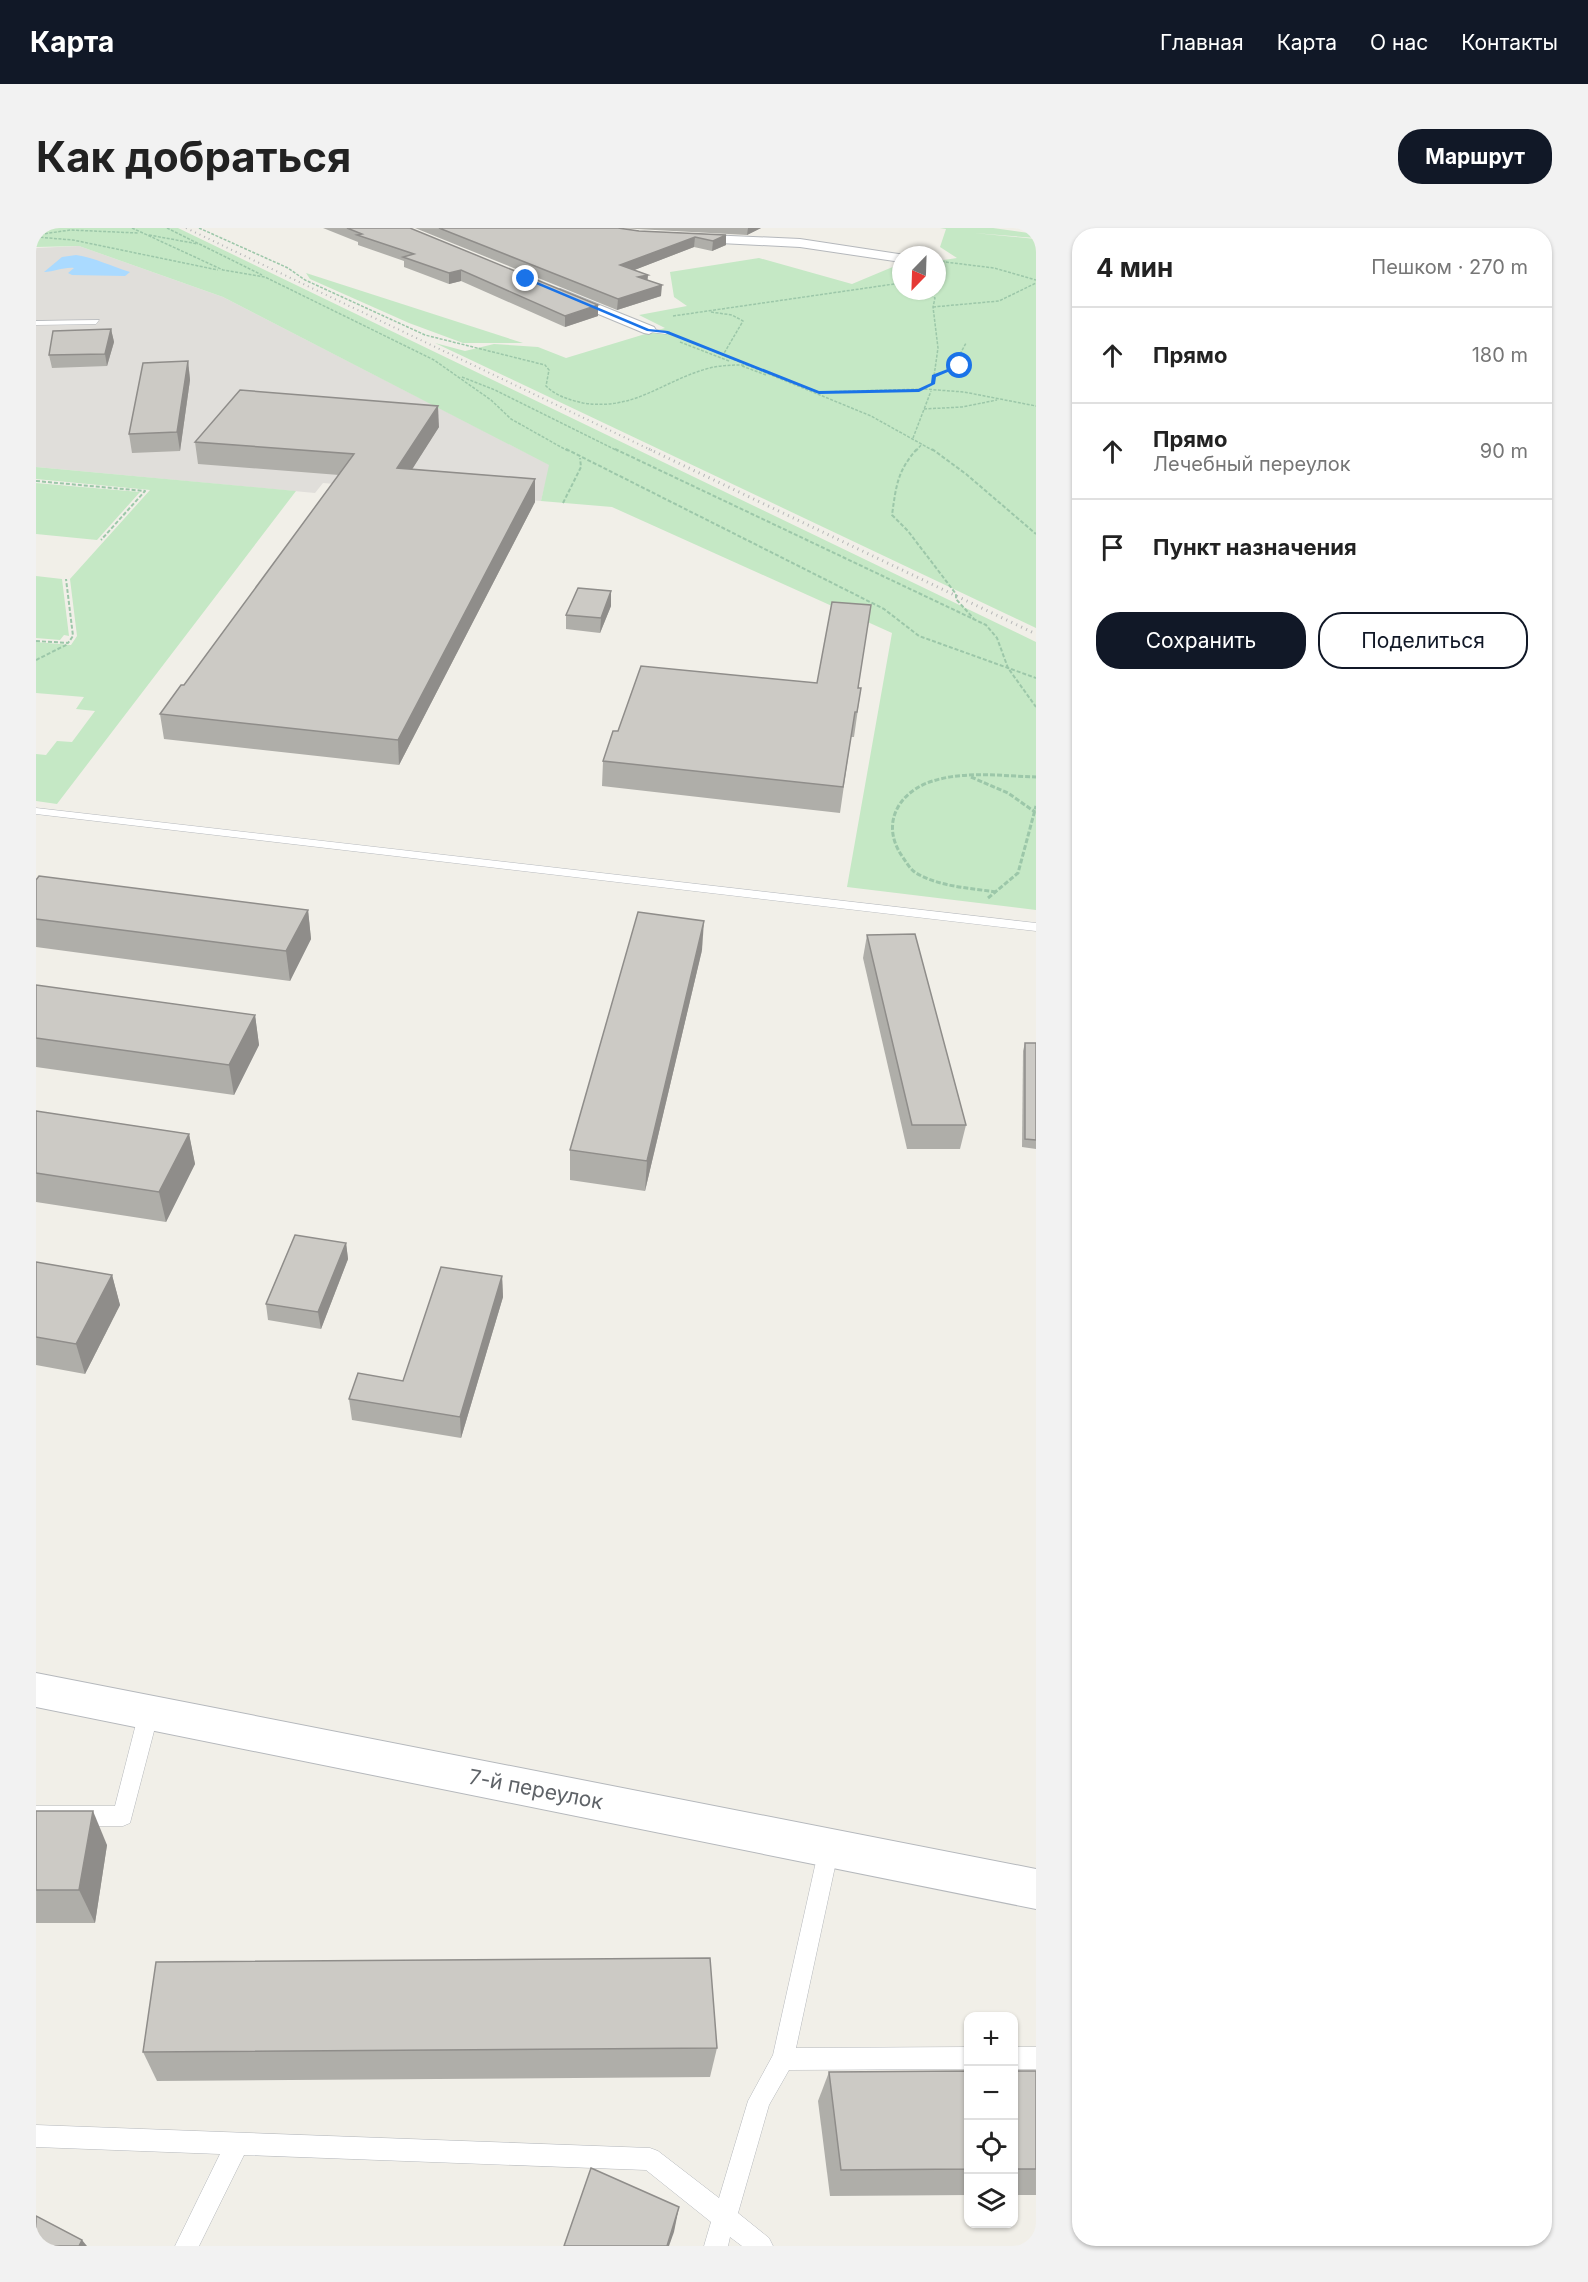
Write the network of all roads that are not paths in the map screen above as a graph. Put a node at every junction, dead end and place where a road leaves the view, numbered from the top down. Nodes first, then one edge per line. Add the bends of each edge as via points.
1 (675, 238) edge
2 (892, 257) edge
3 (546, 288) edge
4 (96, 322) dead end
5 (36, 323) edge
6 (649, 330) joint
7 (666, 332) road end
8 (36, 811) edge
9 (1036, 927) edge
10 (36, 1690) edge
11 (149, 1712) junction
12 (36, 1816) edge
13 (829, 1848) junction
14 (1036, 1889) edge
15 (964, 2058) edge
16 (1018, 2058) edge
17 (1036, 2058) edge
18 (783, 2059) junction
19 (36, 2136) edge
20 (237, 2144) junction
21 (725, 2216) junction
22 (187, 2246) edge
23 (716, 2246) edge
24 (761, 2246) edge

1 - 2 street via 800,243
3 - 6 street
4 - 5 lane
6 - 7 lane
8 - 9 lane
10 - 11 street, 7-й переулок
11 - 12 lane via 123,1816
11 - 13 street, 7-й переулок
13 - 14 street, 7-й переулок
13 - 18 lane
15 - 18 lane
16 - 17 lane
18 - 21 lane via 759,2101
19 - 20 lane
20 - 21 lane via 650,2159
20 - 22 lane
21 - 23 lane
21 - 24 lane

